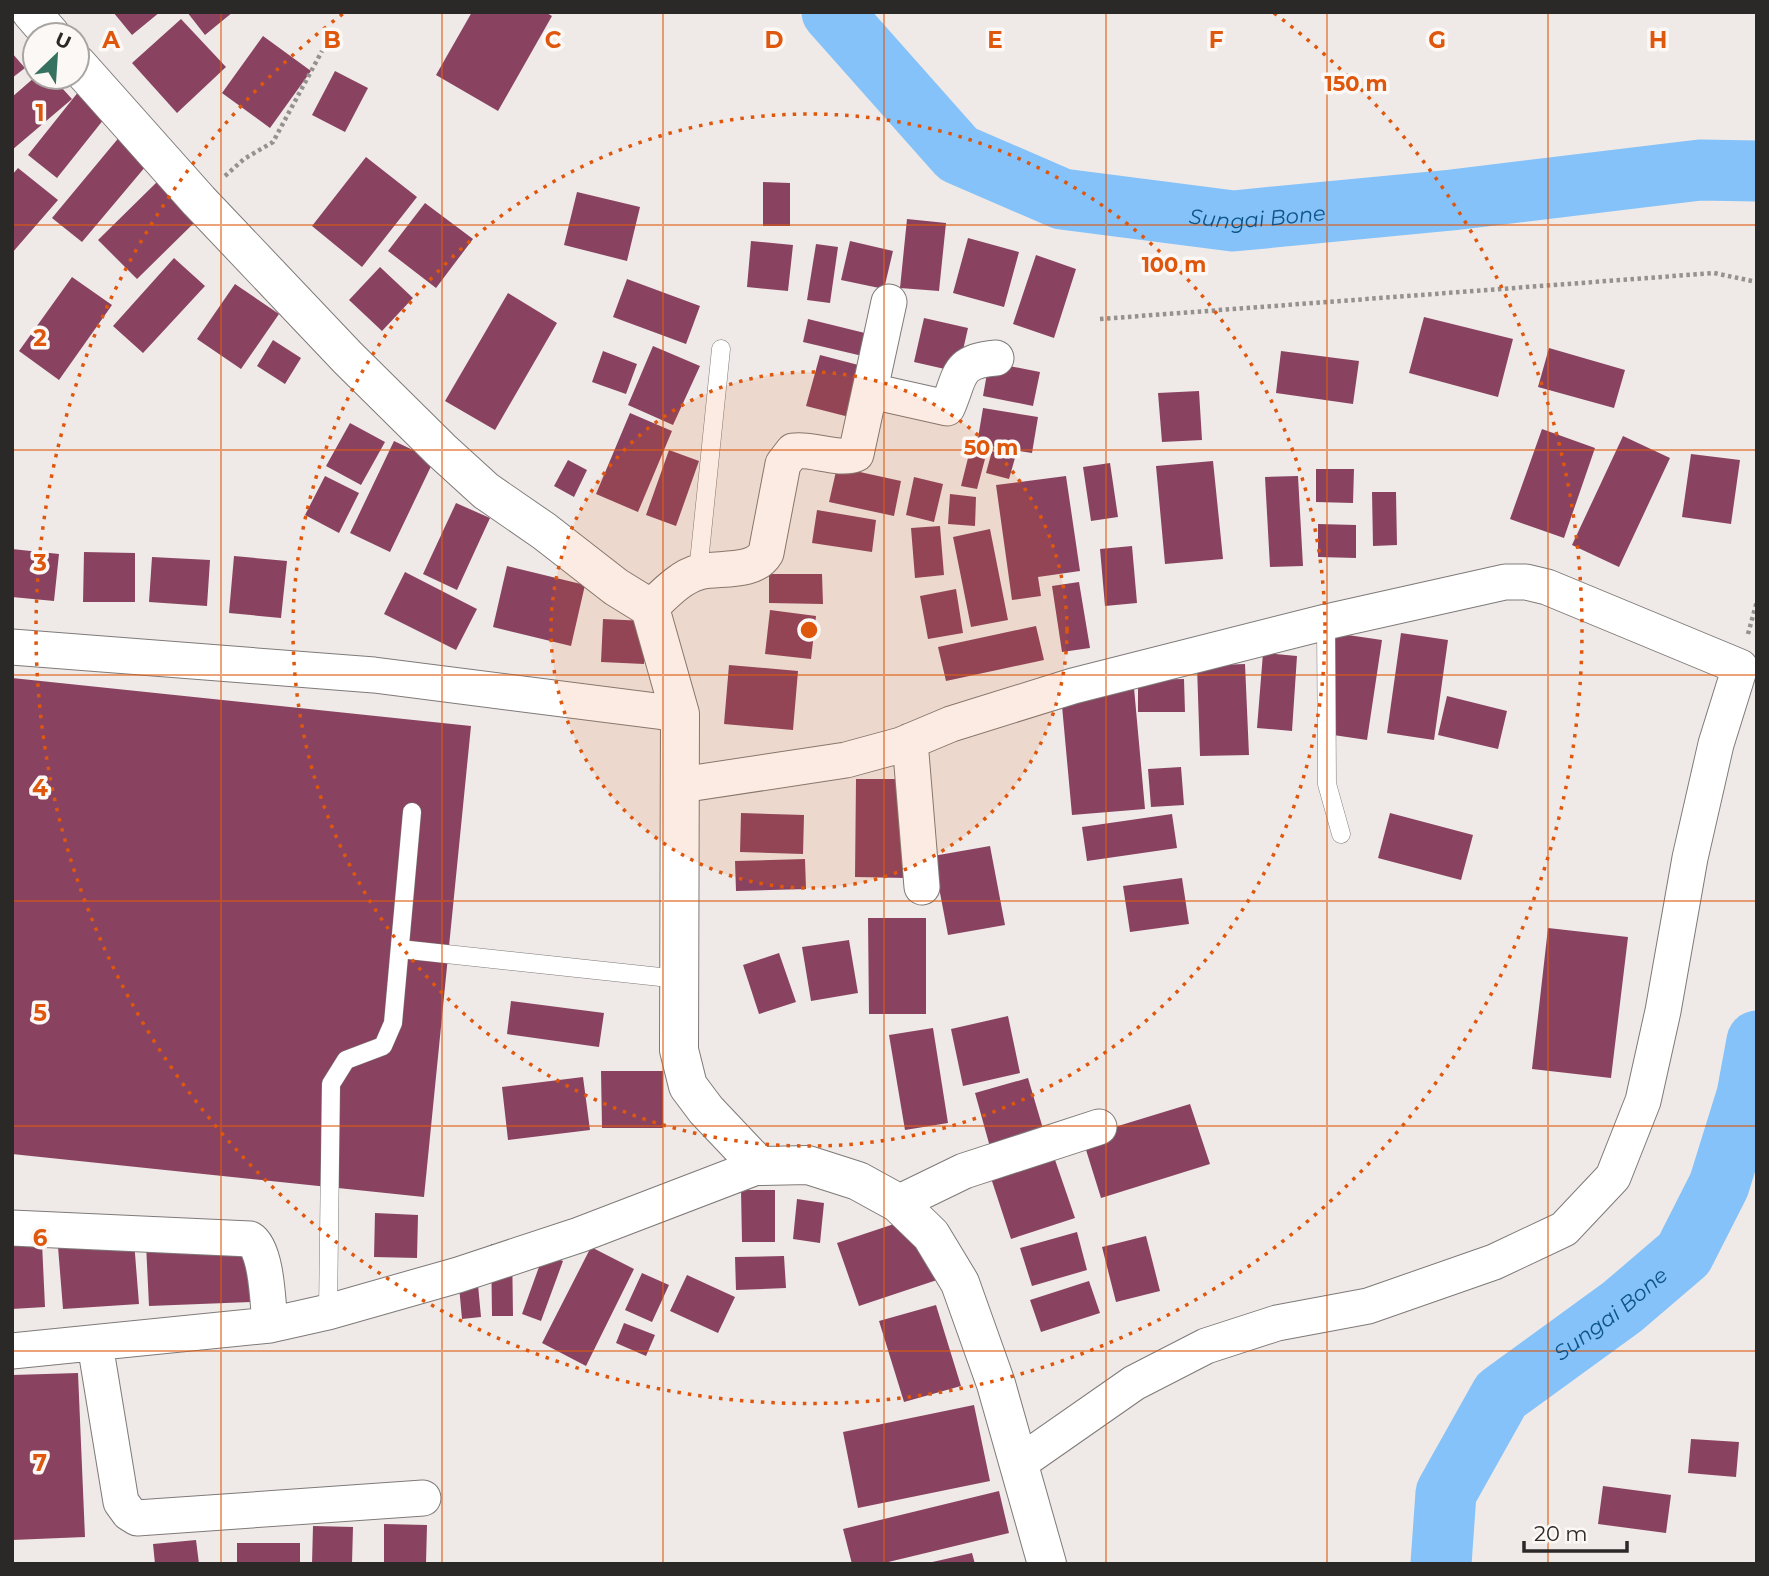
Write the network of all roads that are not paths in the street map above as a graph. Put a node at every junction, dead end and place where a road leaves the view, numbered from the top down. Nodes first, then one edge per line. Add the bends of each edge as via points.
1 (91, 80) edge
2 (889, 302) dead end
3 (721, 349) dead end
4 (996, 358) dead end
5 (871, 391) junction
6 (698, 572) junction
7 (650, 608) junction
8 (1325, 622) junction
9 (12, 647) edge
10 (680, 714) junction
11 (910, 741) junction
12 (681, 785) junction
13 (412, 812) dead end
14 (1340, 834) dead end
15 (922, 887) dead end
16 (400, 949) junction
17 (679, 979) junction
18 (1099, 1127) dead end
19 (759, 1166) junction
20 (898, 1203) junction
21 (12, 1228) edge
22 (328, 1312) junction
23 (270, 1325) junction
24 (95, 1344) junction
25 (12, 1351) edge
26 (1018, 1464) junction
27 (423, 1498) dead end
28 (1047, 1564) edge

1 - 7 street via 348,358 486,491
2 - 5 street
3 - 6 lane
4 - 5 street via 979,359 964,368 947,408
5 - 6 street via 854,456 804,449 785,459 762,560
6 - 7 street
7 - 10 street
8 - 11 street via 1073,685
8 - 14 lane via 1327,784
8 - 26 street via 1483,586 1526,582 1612,612 1740,667 1716,744 1693,846 1643,1101 1614,1177 1564,1228 1494,1262 1368,1306 1276,1324 1206,1346 1134,1383
9 - 10 street via 374,676
10 - 12 street
11 - 12 street via 846,760
11 - 15 street
12 - 17 street
13 - 16 lane
16 - 17 lane
16 - 22 lane via 393,1024 383,1046 346,1060 331,1084
17 - 19 street via 679,1050 688,1086
18 - 20 street via 964,1171
19 - 20 street via 808,1166 858,1181
19 - 22 street via 579,1236
20 - 26 street via 931,1236 960,1283
21 - 23 street via 250,1239 257,1244 265,1273
22 - 23 street
23 - 24 street
24 - 25 street
24 - 27 street via 121,1502 137,1518
26 - 28 street

